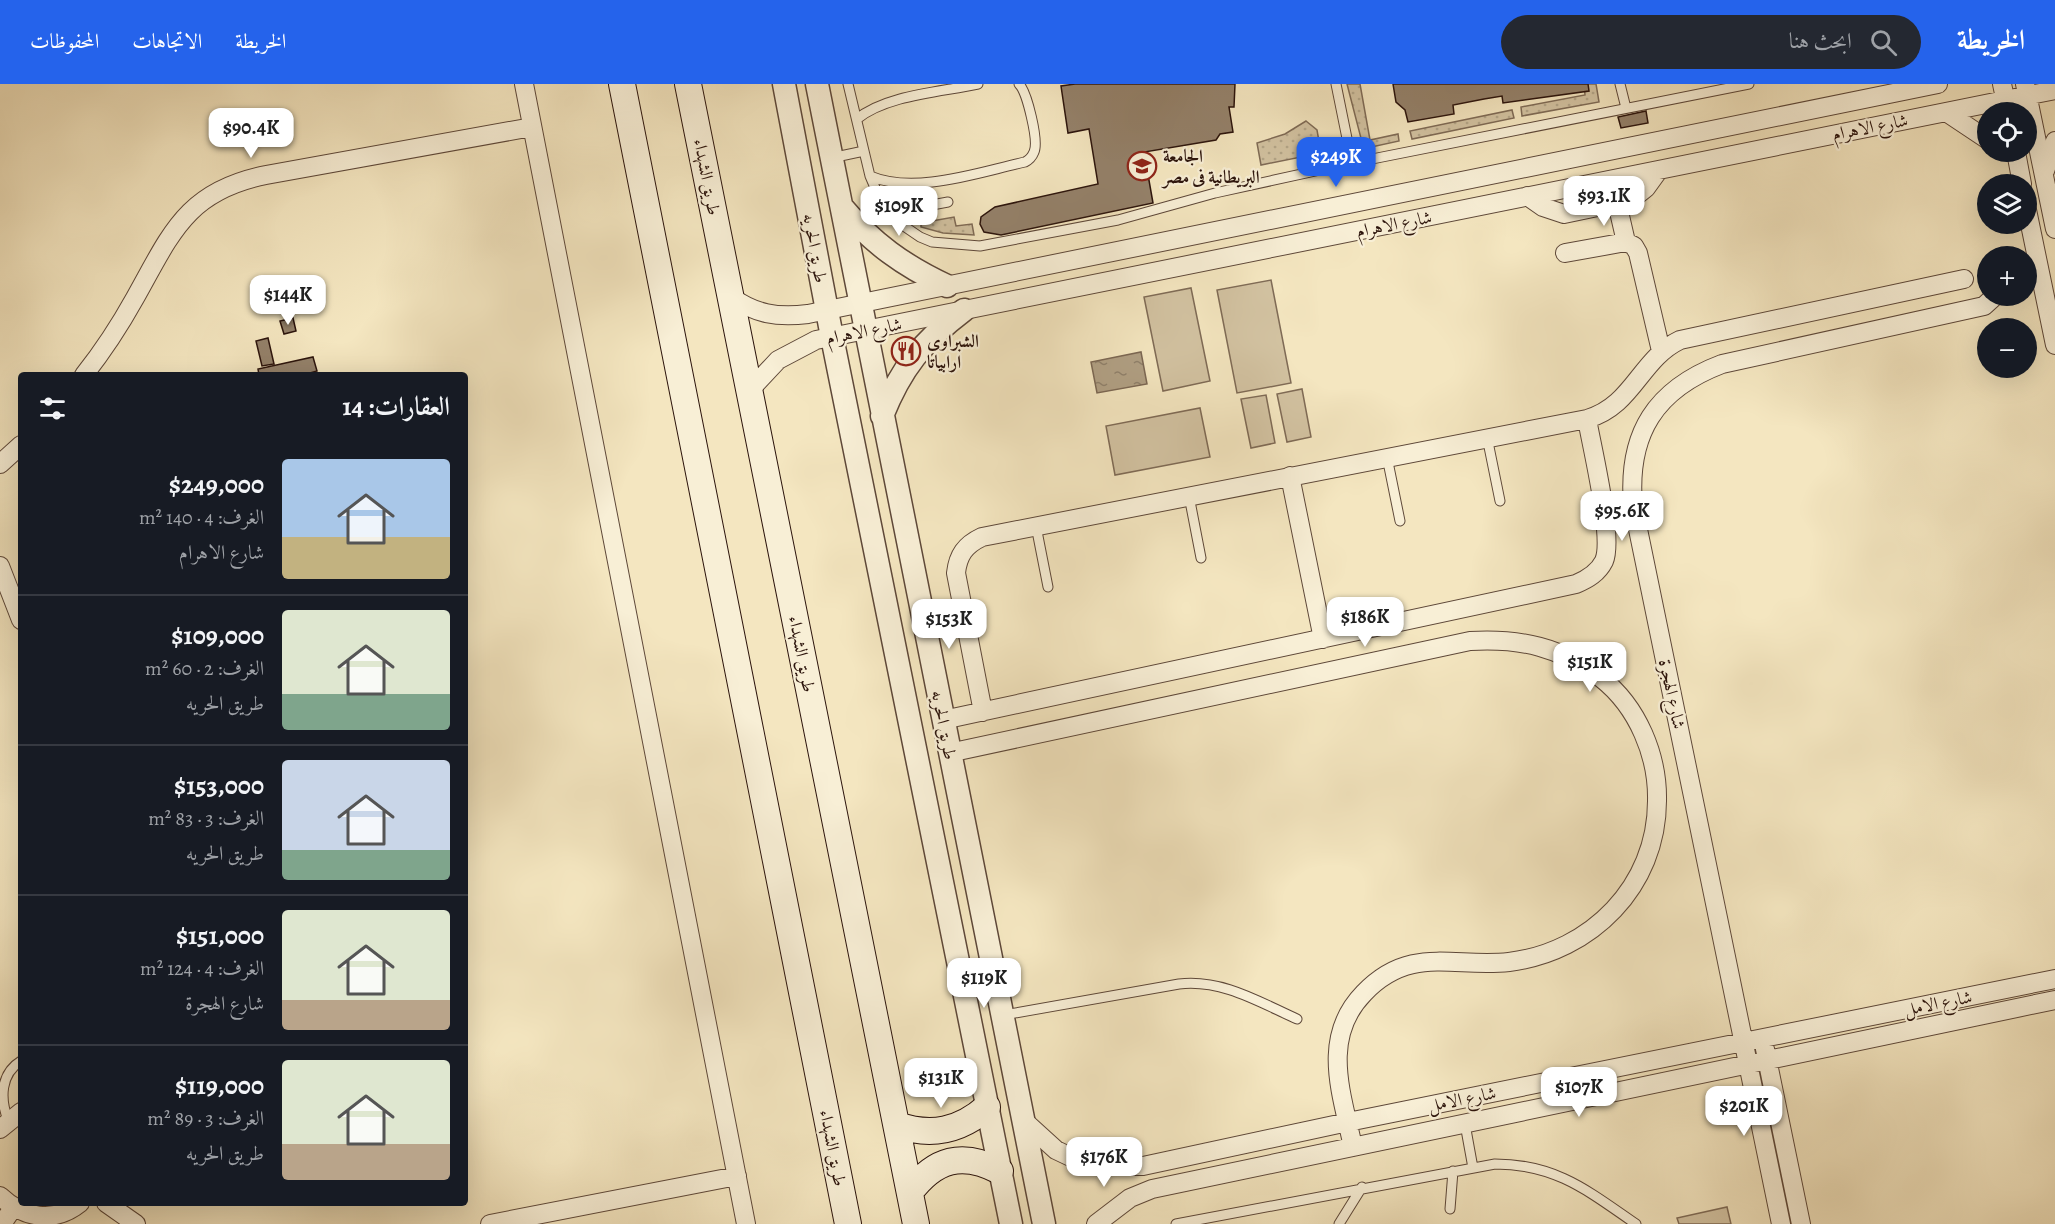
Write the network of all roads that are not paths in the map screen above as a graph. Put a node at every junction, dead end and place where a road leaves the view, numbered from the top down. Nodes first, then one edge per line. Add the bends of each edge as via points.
1 (524, 84) edge
2 (622, 84) edge
3 (688, 84) edge
4 (784, 84) edge
5 (817, 84) edge
6 (860, 84) edge
7 (978, 84) edge
8 (1019, 84) edge
9 (1335, 84) edge
10 (1620, 84) edge
11 (1749, 84) edge
12 (1938, 84) edge
13 (849, 85) edge
14 (2026, 90) edge
15 (2055, 90) edge
16 (2005, 99) edge
17 (1626, 108) junction
18 (1946, 112) junction
19 (857, 119) junction
20 (532, 127) junction
21 (1977, 133) edge
22 (2055, 141) edge
23 (864, 151) junction
24 (831, 158) junction
25 (1352, 163) junction
26 (800, 166) junction
27 (1659, 170) junction
28 (2044, 175) junction
29 (870, 176) junction
30 (1527, 196) junction
31 (948, 202) dead end
32 (1617, 203) junction
33 (840, 204) junction
34 (889, 213) junction
35 (2055, 230) edge
36 (2032, 234) edge
37 (1626, 242) junction
38 (1565, 253) dead end
39 (1019, 271) junction
40 (993, 277) junction
41 (1964, 279) dead end
42 (947, 286) junction
43 (730, 296) junction
44 (1025, 298) junction
45 (1000, 303) junction
46 (860, 304) junction
47 (1977, 304) edge
48 (826, 309) junction
49 (964, 310) junction
50 (865, 330) junction
51 (832, 337) junction
52 (2055, 345) edge
53 (1661, 351) junction
54 (86, 372) edge
55 (749, 391) junction
56 (882, 416) junction
57 (1587, 419) junction
58 (1487, 437) junction
59 (18, 448) edge
60 (1387, 457) junction
61 (0, 464) edge
62 (1290, 476) junction
63 (1189, 496) junction
64 (1500, 501) dead end
65 (1400, 520) dead end
66 (1036, 526) junction
67 (1201, 558) dead end
68 (0, 566) edge
69 (1048, 587) dead end
70 (18, 612) edge
71 (1323, 639) junction
72 (983, 712) junction
73 (943, 720) junction
74 (949, 753) junction
75 (917, 760) junction
76 (2055, 979) edge
77 (996, 986) junction
78 (964, 993) junction
79 (2055, 1000) edge
80 (1002, 1015) junction
81 (1297, 1019) dead end
82 (1763, 1038) junction
83 (1743, 1042) junction
84 (1768, 1060) junction
85 (18, 1064) edge
86 (1748, 1065) junction
87 (987, 1107) junction
88 (1022, 1119) junction
89 (10, 1121) edge
90 (1347, 1122) junction
91 (1465, 1124) junction
92 (897, 1125) junction
93 (1353, 1147) junction
94 (1122, 1168) junction
95 (1473, 1168) junction
96 (1000, 1171) junction
97 (1453, 1171) junction
98 (736, 1176) junction
99 (1362, 1187) junction
100 (910, 1192) junction
101 (1130, 1198) junction
102 (6, 1202) edge
103 (75, 1206) edge
104 (109, 1206) edge
105 (1450, 1209) dead end
106 (2, 1224) edge
107 (136, 1224) edge
108 (489, 1224) edge
109 (746, 1224) edge
110 (848, 1224) edge
111 (916, 1224) edge
112 (1011, 1224) edge
113 (1044, 1224) edge
114 (1096, 1224) edge
115 (1176, 1224) edge
116 (1339, 1224) edge
117 (1636, 1224) edge
118 (1780, 1224) edge
119 (1801, 1224) edge

1 - 20 street
2 - 110 main road, طريق الشهداء
3 - 43 main road, طريق الشهداء
4 - 26 street, طريق الحريه
5 - 24 street, طريق الحريه
6 - 13 lane
7 - 19 lane via 893,101
8 - 29 lane via 1026,95 1036,143 1033,155 1025,162 909,184 889,183
9 - 25 lane
10 - 17 lane
11 - 17 lane
12 - 39 street, شارع الاهرام
13 - 19 lane
14 - 15 street, شارع الاهرام
14 - 16 street, شارع الاهرام
14 - 28 street
16 - 18 street, شارع الاهرام
17 - 25 lane
18 - 21 street
18 - 27 street, شارع الاهرام
19 - 23 lane
20 - 54 street via 266,175 224,187 194,207 176,226 120,325
20 - 98 street
22 - 28 street
23 - 24 lane
23 - 29 lane
24 - 26 street
24 - 33 street, طريق الحريه
25 - 34 lane via 1215,193 1118,220 980,246 932,242
26 - 48 street, طريق الحريه
27 - 30 street, شارع الاهرام
27 - 32 street via 1638,195
28 - 35 street
29 - 34 lane via 876,195
30 - 32 street via 1564,214
30 - 44 street, شارع الاهرام
31 - 34 lane
32 - 37 street
33 - 42 street via 861,231 886,253
33 - 46 street, طريق الحريه
36 - 52 street
37 - 38 street
37 - 53 street via 1638,253
39 - 40 street, شارع الاهرام
39 - 44 street
40 - 42 street, شارع الاهرام
40 - 45 street
41 - 53 street via 1690,337
42 - 46 street, شارع الاهرام
43 - 48 street, شارع الاهرام via 746,308 766,315 787,317
43 - 55 main road, طريق الشهداء
44 - 45 street, شارع الاهرام
45 - 49 street, شارع الاهرام
46 - 48 street, شارع الاهرام
46 - 50 street, طريق الحريه
47 - 83 street, شارع الهجرة via 1698,373 1676,387 1658,406 1635,453 1631,478 1633,504
48 - 51 street, طريق الحريه
49 - 50 street, شارع الاهرام
49 - 56 street via 913,356
50 - 51 street, شارع الاهرام
50 - 56 street, طريق الحريه
51 - 55 street, شارع الاهرام via 816,340 778,360
51 - 75 street, طريق الحريه
53 - 57 street via 1617,404
55 - 92 main road, طريق الشهداء
56 - 73 street, طريق الحريه
57 - 58 street
57 - 71 street via 1607,537 1607,549 1597,572 1576,584
58 - 60 street
58 - 64 lane
59 - 61 street
60 - 62 street
60 - 65 lane
62 - 63 street
62 - 71 street
63 - 66 street
63 - 67 lane
66 - 69 lane
66 - 72 street via 982,537 963,550 957,561 956,573
68 - 70 street
71 - 72 street
72 - 73 street
73 - 74 street, طريق الحريه
74 - 75 street
74 - 77 street, طريق الحريه
74 - 90 street via 1470,641 1499,639 1538,645 1584,665 1607,683 1627,705 1652,758 1657,817 1652,846 1641,873 1605,920 1558,949 1509,962 1432,960 1406,965 1383,977 1363,994 1339,1039 1336,1065
75 - 78 street, طريق الحريه
76 - 82 street, شارع الامل
77 - 78 street
77 - 80 street, طريق الحريه
78 - 87 street, طريق الحريه
79 - 84 street, شارع الامل
80 - 81 lane via 1200,983 1231,989
80 - 88 street, طريق الحريه
82 - 83 street, شارع الامل
82 - 84 street
83 - 86 street, شارع الهجرة
83 - 90 street, شارع الامل
84 - 86 street, شارع الامل
84 - 119 street
85 - 89 lane via 6,1076 1,1090
86 - 91 street, شارع الامل
86 - 118 street, شارع الهجرة
87 - 92 main road via 960,1126 945,1131 928,1132
87 - 96 street, طريق الحريه
88 - 94 street, شارع الامل via 1056,1150 1099,1166
88 - 113 street, طريق الحريه
90 - 93 street
90 - 94 street, شارع الامل
91 - 93 street, شارع الامل
91 - 95 lane
92 - 100 main road, طريق الشهداء
93 - 101 street, شارع الامل via 1152,1189
94 - 101 street via 1121,1184
95 - 97 lane
95 - 117 lane via 1517,1164 1550,1171
96 - 100 main road via 985,1163 950,1161 934,1167
96 - 112 street, طريق الحريه
97 - 99 lane
97 - 105 lane
98 - 108 street
98 - 109 street
99 - 115 lane
99 - 116 lane
100 - 111 main road, طريق الشهداء
101 - 114 street, شارع الامل
102 - 103 street via 29,1215 46,1217 63,1214
102 - 106 street
104 - 107 street

